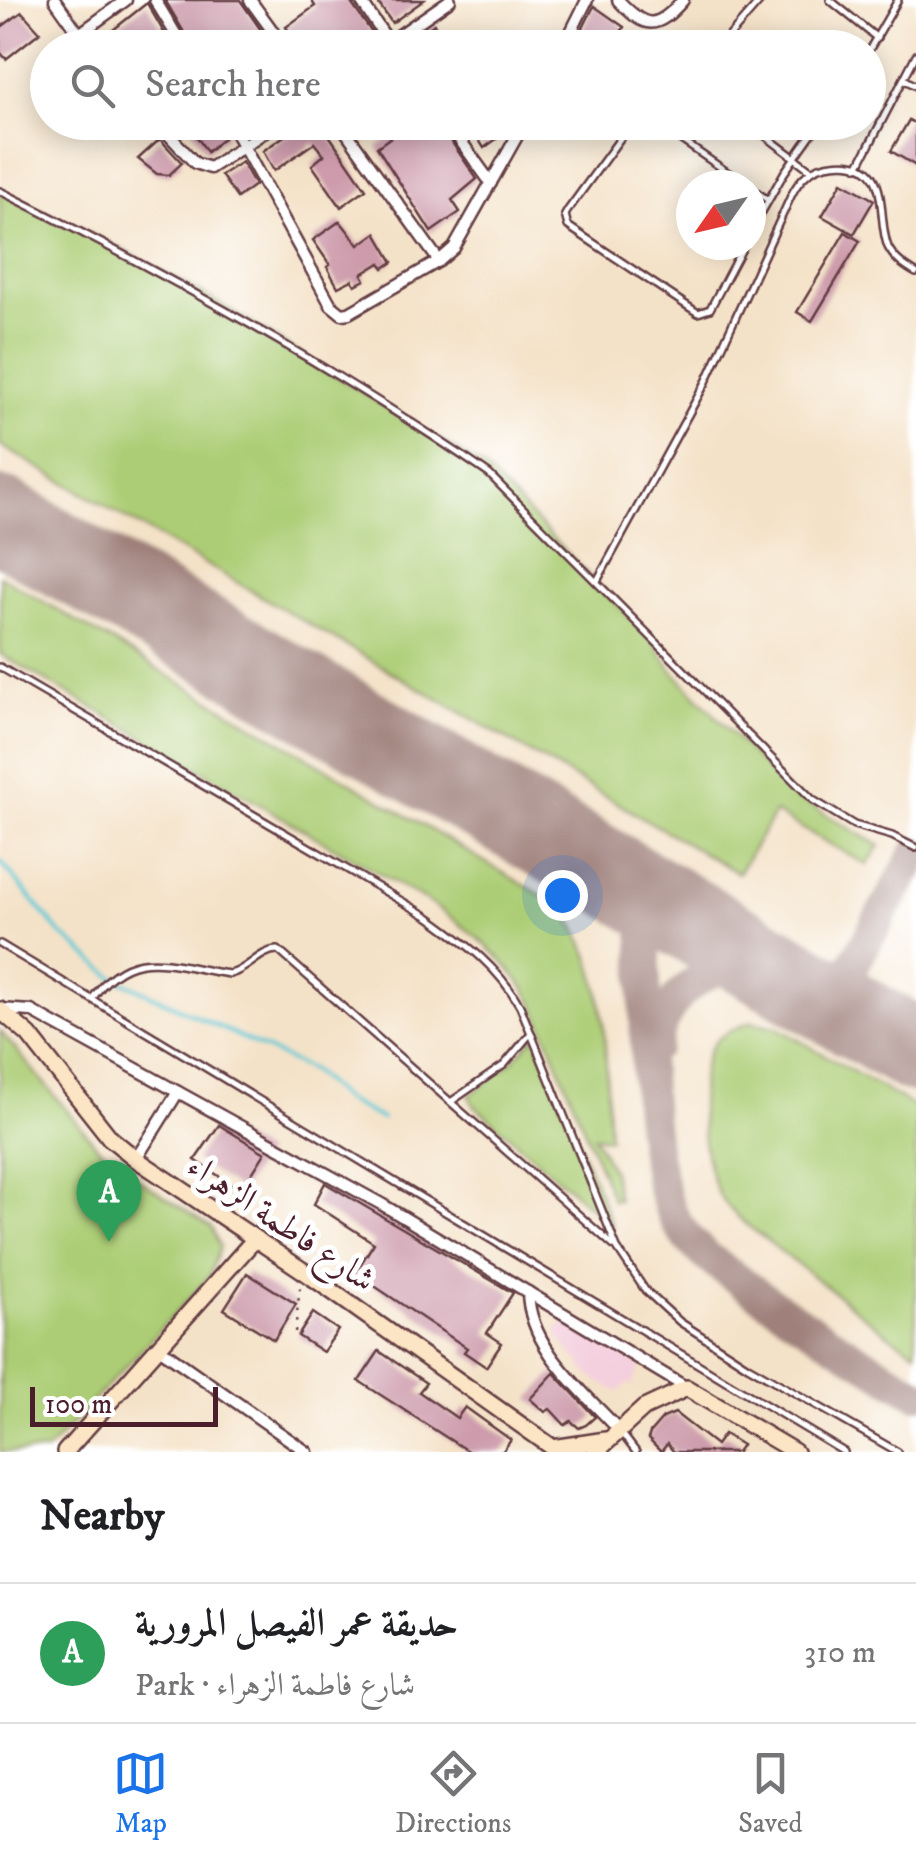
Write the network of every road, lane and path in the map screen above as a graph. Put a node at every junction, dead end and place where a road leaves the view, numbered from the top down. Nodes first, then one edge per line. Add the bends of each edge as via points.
1 (55, 0) edge
2 (126, 0) edge
3 (155, 0) edge
4 (250, 0) edge
5 (360, 0) edge
6 (450, 0) edge
7 (587, 0) edge
8 (618, 0) edge
9 (683, 0) edge
10 (761, 0) edge
11 (830, 0) edge
12 (898, 0) edge
13 (431, 5) edge
14 (75, 30) edge
15 (85, 30) edge
16 (173, 30) edge
17 (272, 30) edge
18 (378, 30) edge
19 (405, 30) edge
20 (572, 30) edge
21 (735, 30) edge
22 (867, 30) edge
23 (881, 30) edge
24 (916, 56) edge
25 (904, 79) junction
26 (916, 86) edge
27 (886, 113) edge
28 (175, 140) edge
29 (241, 140) edge
30 (256, 140) edge
31 (352, 140) edge
32 (461, 140) edge
33 (515, 140) edge
34 (619, 140) edge
35 (680, 140) edge
36 (770, 140) edge
37 (807, 140) edge
38 (872, 140) edge
39 (246, 148) junction
40 (794, 158) junction
41 (858, 167) junction
42 (724, 170) edge
43 (812, 171) junction
44 (492, 184) junction
45 (0, 192) edge
46 (768, 200) joint
47 (766, 204) edge
48 (736, 260) edge
49 (438, 261) junction
50 (916, 273) edge
51 (597, 580) junction
52 (0, 667) edge
53 (916, 848) edge
54 (0, 944) edge
55 (92, 999) junction
56 (0, 1009) edge
57 (531, 1034) junction
58 (178, 1092) junction
59 (452, 1102) junction
60 (136, 1158) junction
61 (254, 1240) junction
62 (616, 1248) junction
63 (302, 1270) junction
64 (528, 1292) junction
65 (295, 1332) dead end
66 (159, 1348) junction
67 (687, 1388) junction
68 (608, 1441) edge
69 (556, 1450) edge
70 (65, 1452) edge
71 (307, 1452) edge
72 (636, 1452) edge
73 (796, 1452) edge
74 (844, 1452) edge
75 (898, 1452) edge

1 - 14 street
2 - 15 street
3 - 16 street
4 - 17 street
5 - 18 street
6 - 13 street
7 - 20 street
8 - 9 street via 638,21 655,24
10 - 21 lane
11 - 22 lane
12 - 23 lane
13 - 19 street
24 - 25 lane
25 - 26 lane
25 - 27 lane
28 - 39 street via 203,168
29 - 39 street
30 - 39 street
31 - 49 street
32 - 44 street
33 - 44 street
34 - 48 lane via 568,210 568,226 698,313 710,310
35 - 42 lane
36 - 40 lane
37 - 40 lane
38 - 41 lane
39 - 49 street via 337,312 349,313
40 - 43 lane
40 - 46 lane
41 - 43 lane via 834,163
41 - 50 lane via 881,193 893,255
43 - 51 lane via 790,196 706,382
44 - 49 street via 464,235
45 - 51 lane via 178,282 433,436 504,488
46 - 47 lane
51 - 53 lane via 813,800 854,826
52 - 57 lane via 429,917 490,964 512,991
54 - 55 lane
55 - 59 lane via 134,964 162,961 230,974 278,950
55 - 74 lane
56 - 58 street via 31,1011
56 - 60 street, شارع فاطمة الزهراء via 110,1138
57 - 59 lane via 504,1066
57 - 62 lane
58 - 60 street
58 - 64 street
59 - 62 lane
60 - 61 street, شارع فاطمة الزهراء
61 - 63 street, شارع فاطمة الزهراء
61 - 66 street
62 - 75 lane via 645,1290 680,1322
63 - 65 path
63 - 69 street, شارع فاطمة الزهراء
64 - 67 street
64 - 68 street via 528,1311 547,1349
66 - 70 street
66 - 71 street
67 - 68 street via 644,1408
67 - 73 street
68 - 69 street
68 - 72 lane

